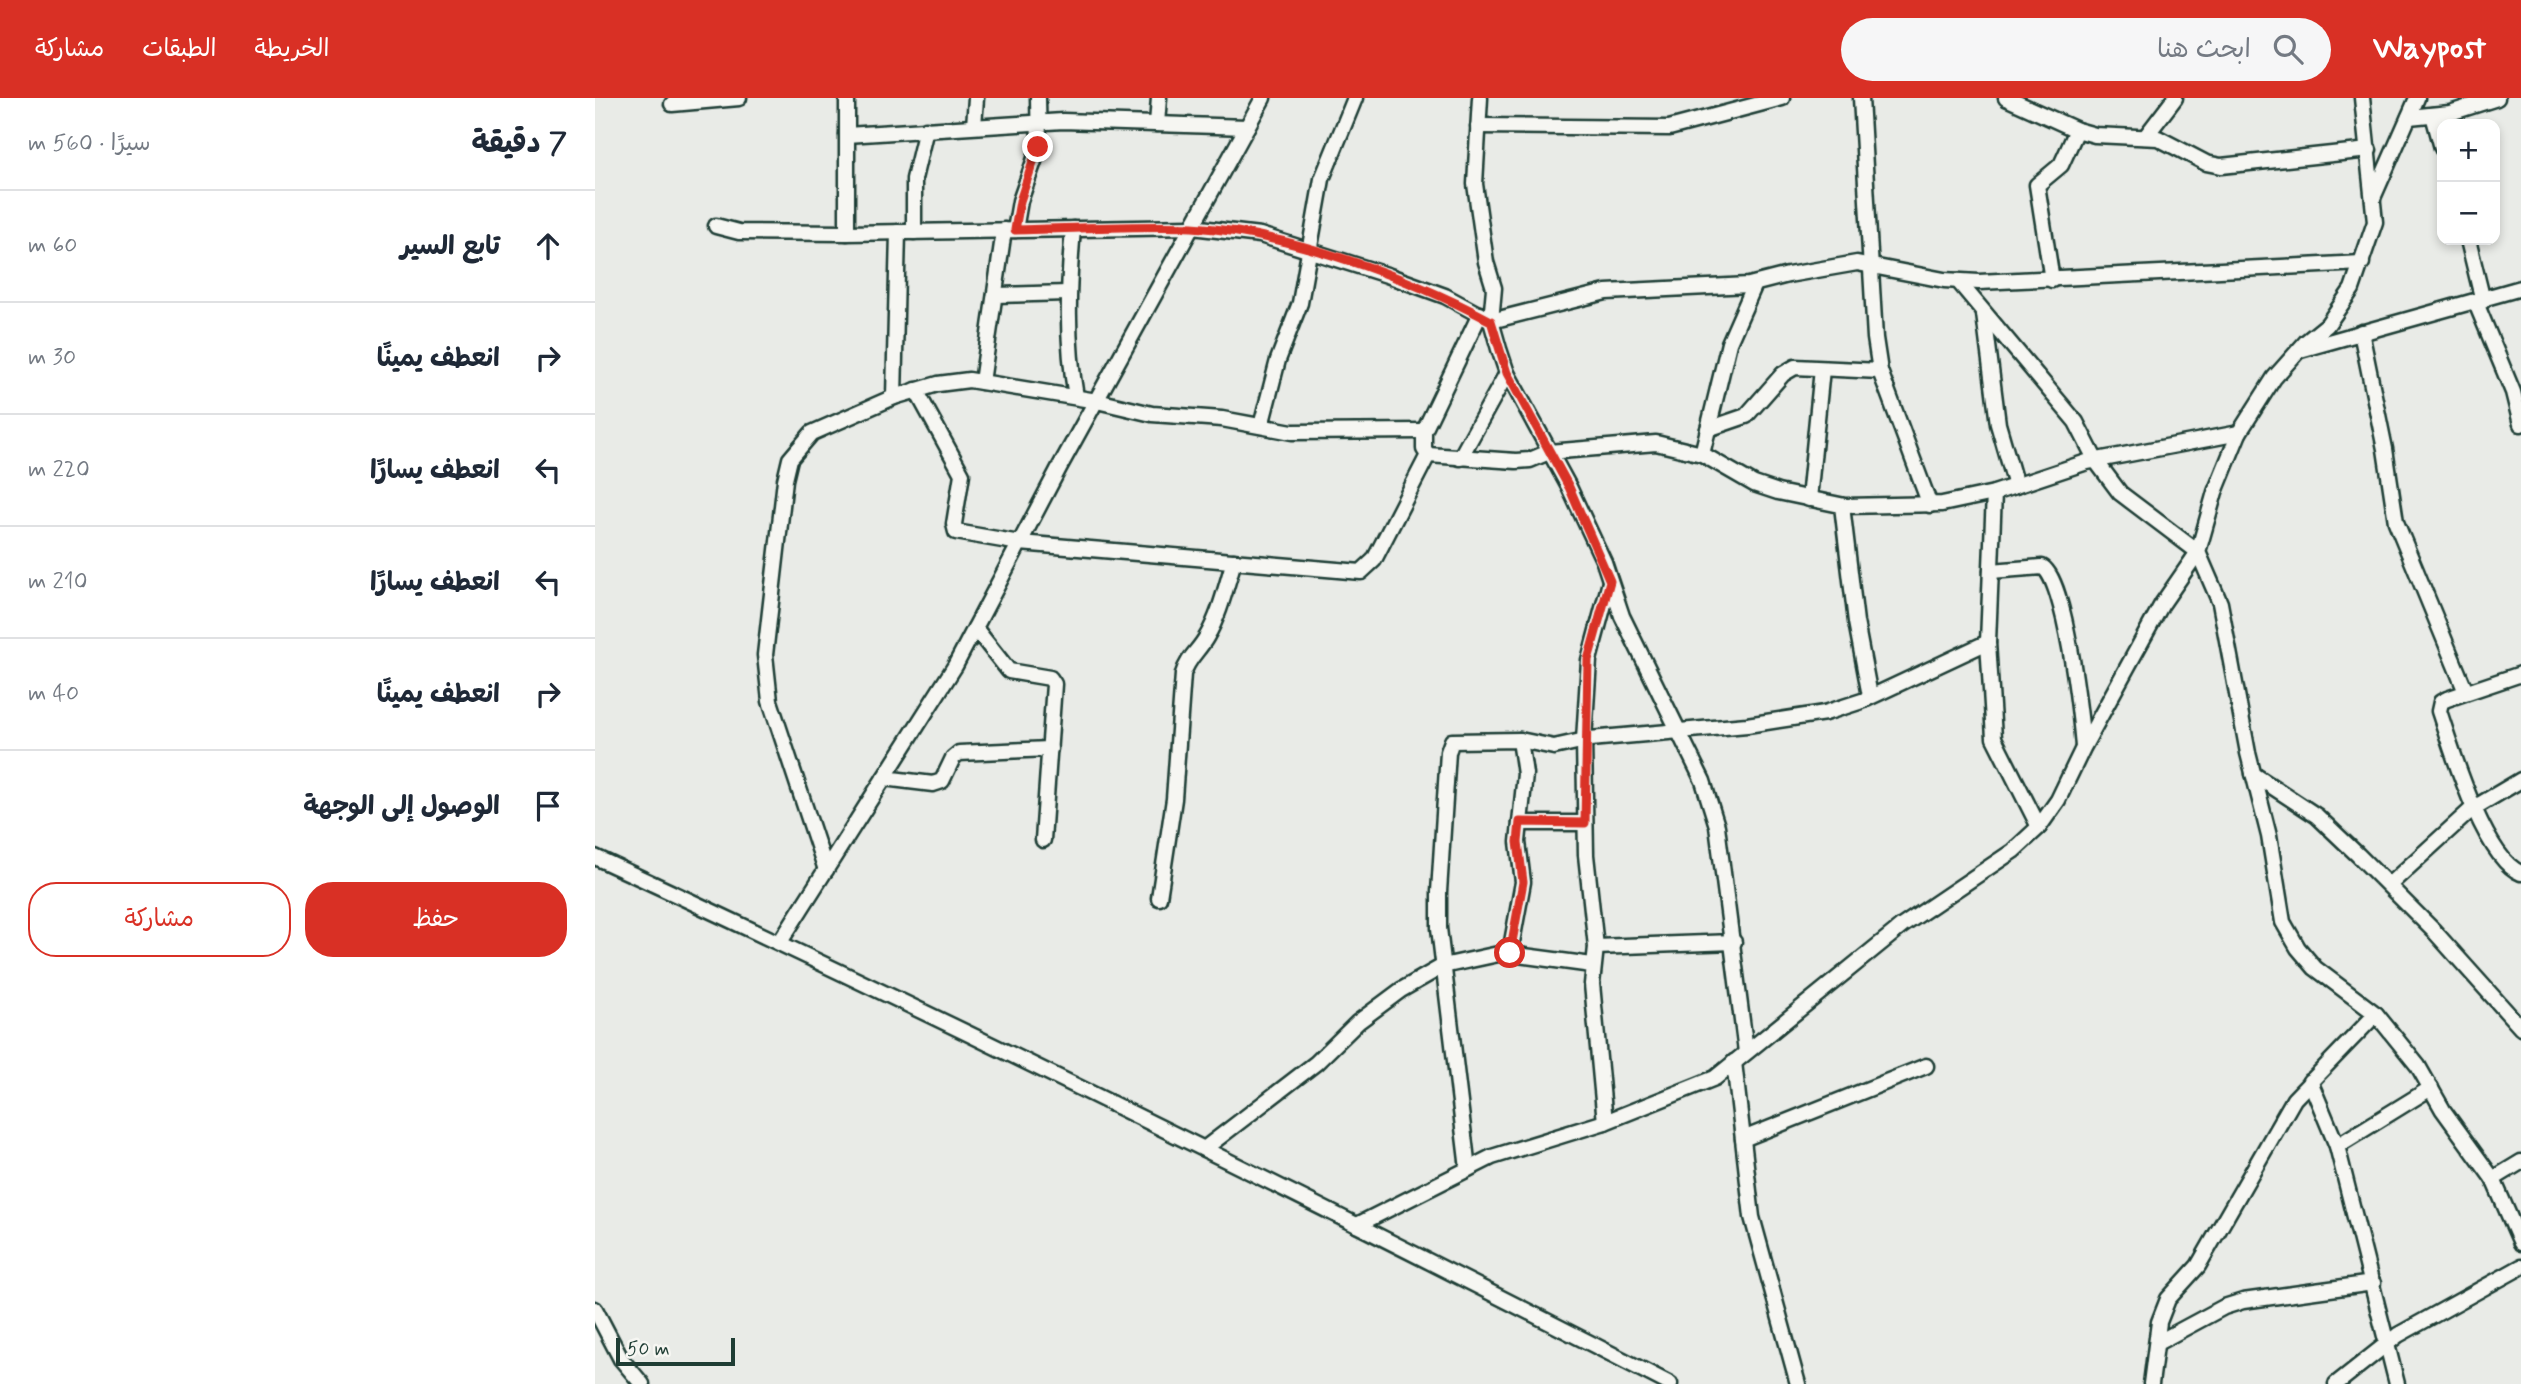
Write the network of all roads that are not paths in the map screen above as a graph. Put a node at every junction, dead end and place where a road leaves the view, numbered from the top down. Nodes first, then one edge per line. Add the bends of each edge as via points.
1 (739, 98) edge
2 (847, 98) edge
3 (976, 98) edge
4 (1038, 98) edge
5 (1159, 98) edge
6 (1263, 98) edge
7 (1355, 98) edge
8 (1480, 98) edge
9 (1782, 98) edge
10 (1861, 98) edge
11 (2006, 98) edge
12 (2175, 98) edge
13 (2362, 98) edge
14 (2417, 98) edge
15 (2497, 98) edge
16 (1741, 102) edge
17 (672, 104) dead end
18 (2433, 115) junction
19 (2409, 117) junction
20 (1039, 122) junction
21 (1157, 124) junction
22 (974, 126) junction
23 (1478, 126) junction
24 (1247, 127) junction
25 (926, 129) junction
26 (2077, 130) junction
27 (2437, 130) edge
28 (847, 135) junction
29 (2146, 136) junction
30 (2369, 150) junction
31 (2373, 199) junction
32 (716, 226) dead end
33 (1192, 227) junction
34 (1073, 229) junction
35 (1010, 230) junction
36 (898, 232) junction
37 (913, 232) junction
38 (848, 233) junction
39 (2469, 245) edge
40 (1312, 251) junction
41 (2362, 263) junction
42 (1870, 265) junction
43 (2052, 280) junction
44 (1958, 281) junction
45 (1755, 284) junction
46 (2521, 288) edge
47 (1067, 293) junction
48 (995, 295) junction
49 (2480, 302) junction
50 (1984, 314) junction
51 (1486, 318) junction
52 (2361, 332) junction
53 (2298, 351) junction
54 (1822, 369) junction
55 (1880, 371) junction
56 (1507, 373) junction
57 (982, 382) junction
58 (916, 390) junction
59 (894, 397) junction
60 (1076, 397) junction
61 (1097, 401) junction
62 (2521, 424) edge
63 (1261, 426) junction
64 (1708, 429) junction
65 (1424, 431) junction
66 (2239, 433) junction
67 (1549, 452) junction
68 (1702, 454) junction
69 (1428, 455) junction
70 (1460, 458) junction
71 (2096, 461) junction
72 (2016, 486) junction
73 (1994, 493) junction
74 (1809, 499) junction
75 (1930, 505) junction
76 (1842, 506) junction
77 (1020, 543) junction
78 (2197, 552) junction
79 (1234, 561) junction
80 (1991, 571) junction
81 (1610, 581) junction
82 (975, 628) junction
83 (1988, 642) junction
84 (2521, 674) edge
85 (2466, 692) junction
86 (1870, 696) junction
87 (1678, 730) junction
88 (1520, 740) junction
89 (1584, 740) junction
90 (2083, 748) junction
91 (1050, 750) junction
92 (2253, 774) junction
93 (884, 778) junction
94 (2521, 780) edge
95 (2472, 809) junction
96 (1520, 822) junction
97 (1585, 823) junction
98 (2039, 827) junction
99 (1043, 841) dead end
100 (595, 857) edge
101 (826, 870) junction
102 (2521, 873) edge
103 (2389, 885) junction
104 (1159, 898) dead end
105 (780, 942) junction
106 (1734, 942) junction
107 (1596, 947) junction
108 (1510, 953) junction
109 (1592, 965) junction
110 (1443, 966) junction
111 (2376, 1014) junction
112 (2521, 1028) edge
113 (1747, 1052) junction
114 (1734, 1062) junction
115 (1926, 1066) dead end
116 (2310, 1081) junction
117 (2431, 1088) junction
118 (1605, 1122) junction
119 (1743, 1139) junction
120 (2337, 1146) junction
121 (1204, 1149) junction
122 (2521, 1161) edge
123 (1468, 1168) junction
124 (2493, 1179) junction
125 (1356, 1224) junction
126 (2521, 1243) edge
127 (2521, 1267) edge
128 (2373, 1283) junction
129 (595, 1309) edge
130 (2157, 1343) junction
131 (2388, 1343) junction
132 (642, 1384) edge
133 (1670, 1384) edge
134 (1798, 1384) edge
135 (2151, 1384) edge
136 (2336, 1384) edge
137 (2397, 1384) edge

1 - 17 street
2 - 28 street
3 - 22 street
4 - 20 street
5 - 21 street
6 - 24 street
7 - 40 street via 1322,179
8 - 23 street
9 - 16 street
10 - 42 street
11 - 26 street
12 - 29 street
13 - 30 street
14 - 19 street
15 - 18 street
16 - 23 street via 1669,128
18 - 19 street
18 - 27 street
19 - 31 street
20 - 21 street
20 - 22 street
20 - 35 street via 1038,147
21 - 24 street
22 - 25 street
23 - 51 street via 1475,184 1494,288
24 - 33 street
25 - 28 street
25 - 37 street via 914,179
26 - 29 street
26 - 43 street via 2061,165 2037,185
28 - 38 street
29 - 30 street via 2221,166
30 - 31 street
31 - 41 street via 2375,222
32 - 38 street via 740,232
33 - 34 street
33 - 40 street via 1260,235
33 - 61 street
34 - 35 street
34 - 47 street
35 - 37 street
35 - 48 street
36 - 37 street
36 - 38 street
36 - 59 street
39 - 49 street
40 - 51 street via 1433,292
40 - 63 street
41 - 43 street
41 - 53 street via 2352,289 2327,325
42 - 44 street
42 - 45 street via 1857,263
42 - 55 street
43 - 44 street
44 - 50 street
45 - 51 street via 1606,292
45 - 64 street via 1729,342
46 - 49 street
47 - 48 street
47 - 60 street via 1068,349
48 - 57 street
49 - 52 street
49 - 62 street
50 - 71 street via 2076,422
50 - 72 street via 1998,424
51 - 56 street
51 - 65 street
52 - 53 street
52 - 85 street via 2396,522
53 - 66 street via 2274,378
54 - 55 street
54 - 64 street via 1795,367 1783,374 1746,416
54 - 74 street
55 - 75 street
56 - 67 street
56 - 70 street
57 - 58 street
57 - 60 street
58 - 59 street
58 - 77 street via 962,474 956,532
59 - 101 street via 811,433 790,459 785,480 765,655 770,701
60 - 61 street
61 - 63 street via 1152,414
61 - 77 street
63 - 65 street via 1313,434
64 - 68 street
65 - 69 street
66 - 71 street
66 - 78 street
67 - 68 street via 1656,443
67 - 70 street via 1516,461
67 - 81 street
68 - 74 street via 1754,484
69 - 70 street
69 - 79 street via 1374,560 1361,572
71 - 72 street
71 - 78 street via 2120,493
72 - 73 street
73 - 75 street
73 - 80 street
74 - 76 street
75 - 76 street
76 - 86 street
77 - 79 street
77 - 82 street
78 - 90 street via 2162,604
78 - 92 street via 2220,603
79 - 104 street via 1214,624 1183,674 1174,799
80 - 83 street
80 - 90 street via 2042,567 2051,575 2067,629
81 - 87 street via 1622,617
81 - 89 street via 1588,660
82 - 91 street via 1009,671 1053,680
82 - 93 street
83 - 86 street
83 - 98 street via 1994,738
84 - 85 street
85 - 95 street via 2441,702 2439,710
86 - 87 street via 1825,713
87 - 89 street
87 - 106 street via 1703,781 1717,826
88 - 89 street via 1554,747
88 - 96 street via 1525,774
88 - 110 street via 1457,740 1450,744 1439,892
89 - 97 street
90 - 98 street
91 - 93 street via 959,753 942,781 933,784
91 - 99 street
92 - 103 street via 2317,816
92 - 111 street via 2283,922 2315,968
93 - 101 street
94 - 95 street
95 - 102 street via 2511,867
95 - 103 street
96 - 97 street
96 - 108 street via 1523,882
97 - 107 street
98 - 113 street via 2013,851 1902,926
100 - 105 street
101 - 105 street
103 - 112 street
105 - 121 street
106 - 107 street
106 - 113 street
107 - 109 street
108 - 109 street
108 - 110 street
109 - 118 street
110 - 121 street via 1358,1022 1316,1063
110 - 123 street
111 - 116 street
111 - 117 street
113 - 114 street
114 - 118 street via 1699,1087
114 - 119 street
115 - 119 street
116 - 120 street
116 - 130 street via 2294,1099 2198,1266 2168,1299
117 - 120 street
117 - 124 street
118 - 123 street
119 - 134 street via 1752,1217
120 - 128 street
121 - 125 street
122 - 124 street
123 - 125 street
124 - 126 street
125 - 133 street
127 - 131 street
128 - 130 street via 2243,1301
128 - 131 street
129 - 132 street via 621,1359
130 - 135 street
131 - 136 street
131 - 137 street

